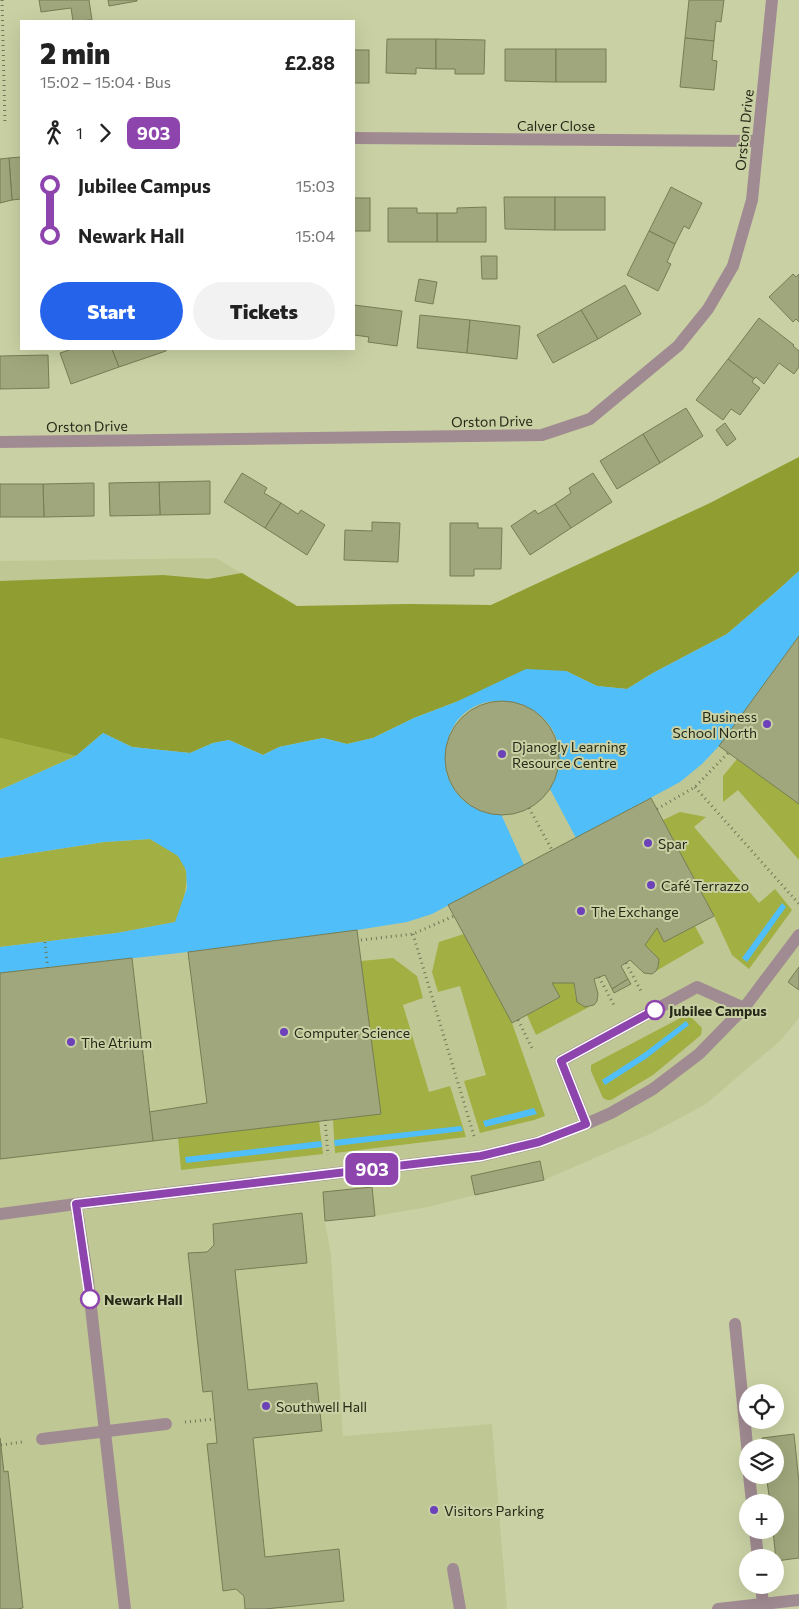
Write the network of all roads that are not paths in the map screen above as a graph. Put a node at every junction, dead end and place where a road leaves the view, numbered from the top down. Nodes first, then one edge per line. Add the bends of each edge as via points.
1 (772, 0) edge
2 (355, 138) edge
3 (758, 141) junction
4 (0, 442) edge
5 (799, 936) edge
6 (744, 1008) junction
7 (586, 1124) junction
8 (76, 1204) junction
9 (0, 1214) edge
10 (735, 1324) dead end
11 (166, 1424) road end
12 (104, 1432) junction
13 (42, 1439) dead end
14 (746, 1439) edge
15 (453, 1569) dead end
16 (762, 1594) edge
17 (799, 1600) edge
18 (763, 1604) junction
19 (125, 1609) edge
20 (460, 1609) edge
21 (718, 1609) edge

1 - 3 street, Orston Drive
2 - 3 street, Calver Close
3 - 4 street, Orston Drive via 752,200 733,266 708,309 678,346 590,419 542,435
5 - 6 street
6 - 7 street via 699,1054 653,1090
6 - 7 street via 697,987 561,1061
7 - 8 street via 539,1142 481,1156
8 - 9 street
8 - 12 street via 88,1281
10 - 14 street
11 - 12 street
12 - 13 street
12 - 19 street
15 - 20 street
16 - 18 street
17 - 18 street
18 - 21 street

